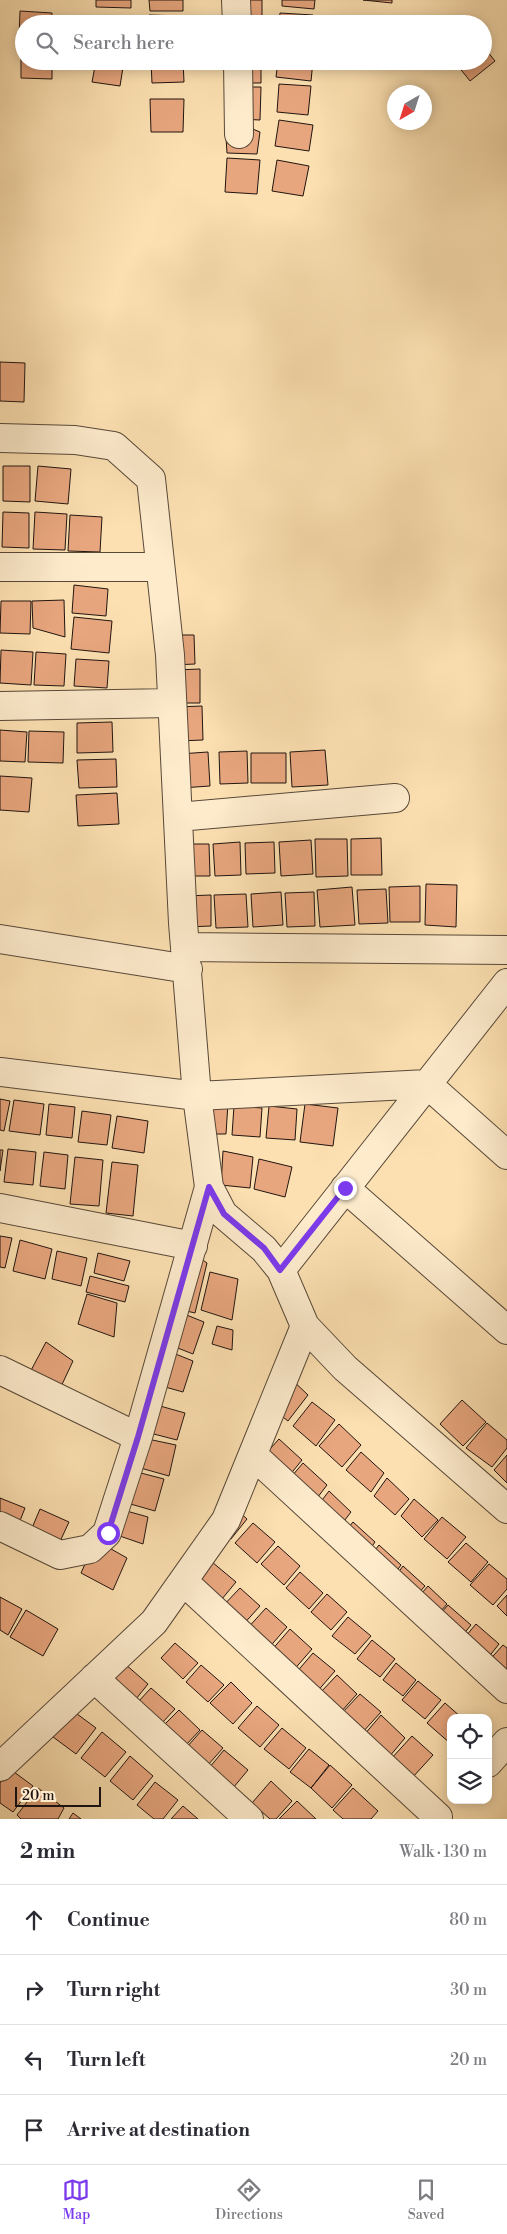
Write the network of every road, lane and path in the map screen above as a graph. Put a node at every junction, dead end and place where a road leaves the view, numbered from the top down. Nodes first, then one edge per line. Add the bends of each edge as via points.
1 (236, 0) edge
2 (237, 15) edge
3 (238, 70) edge
4 (239, 134) dead end
5 (0, 438) edge
6 (0, 567) edge
7 (160, 567) junction
8 (172, 703) junction
9 (0, 706) edge
10 (395, 798) dead end
11 (178, 817) junction
12 (0, 938) edge
13 (507, 950) edge
14 (187, 958) junction
15 (507, 983) edge
16 (0, 1072) edge
17 (427, 1084) junction
18 (197, 1096) junction
19 (507, 1156) edge
20 (209, 1187) junction
21 (345, 1188) junction
22 (0, 1208) edge
23 (193, 1246) junction
24 (280, 1270) junction
25 (305, 1326) junction
26 (507, 1330) edge
27 (0, 1370) edge
28 (138, 1437) junction
29 (253, 1455) junction
30 (507, 1509) edge
31 (0, 1526) edge
32 (183, 1581) junction
33 (94, 1678) junction
34 (507, 1688) edge
35 (507, 1742) edge
36 (492, 1759) edge
37 (0, 1767) edge
38 (443, 1812) edge
39 (249, 1819) edge

1 - 2 street
3 - 4 street
5 - 7 street via 75,440 114,446 151,480
6 - 7 street
7 - 8 street
8 - 9 street
8 - 11 street
10 - 11 street
11 - 14 street
12 - 14 street
13 - 14 street
14 - 18 street
15 - 17 street
16 - 18 street
17 - 18 street
17 - 19 street
17 - 21 street
18 - 20 street
20 - 23 street
20 - 24 street via 224,1214 264,1248
21 - 24 street
21 - 26 street
22 - 23 street
23 - 28 street
24 - 25 street
25 - 29 street
25 - 30 street via 344,1368
27 - 28 street
28 - 31 street via 108,1533 90,1549 60,1555
29 - 32 street via 226,1520
29 - 34 street
32 - 33 street via 154,1622
32 - 38 street
33 - 37 street
33 - 39 street
35 - 36 street

